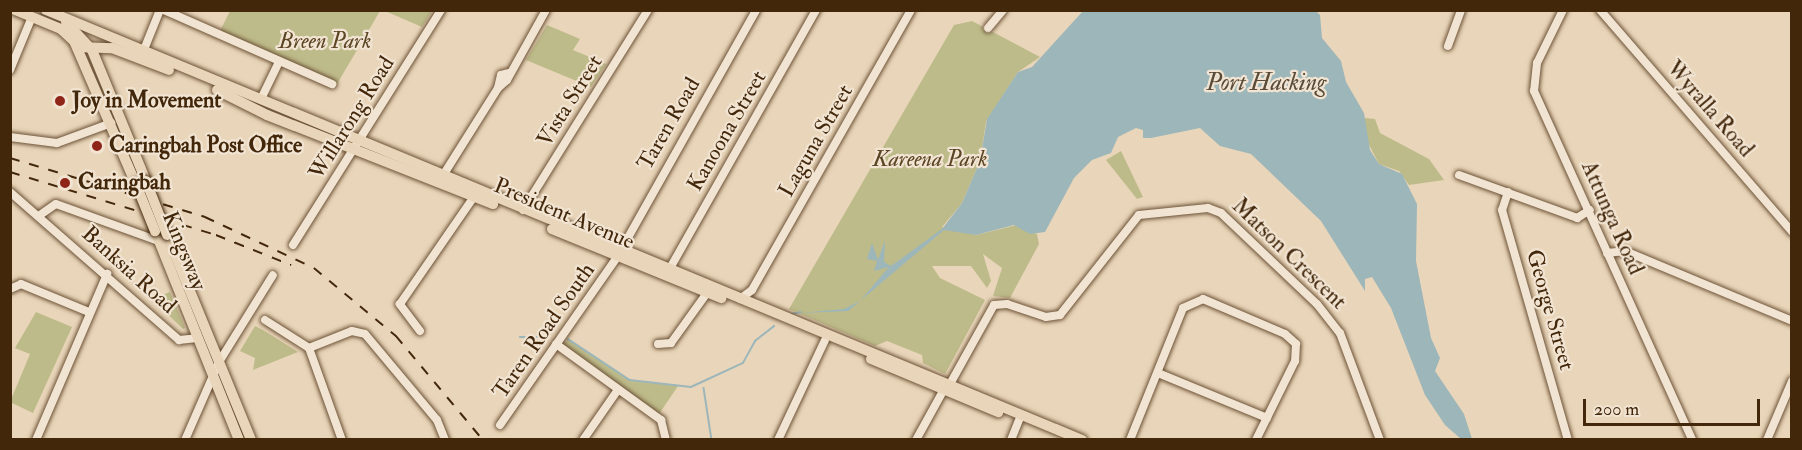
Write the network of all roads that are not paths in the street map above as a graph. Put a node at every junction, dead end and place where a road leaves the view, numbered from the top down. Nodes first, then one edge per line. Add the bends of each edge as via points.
1 (15, 10) edge
2 (45, 10) edge
3 (441, 10) edge
4 (546, 10) edge
5 (648, 10) edge
6 (756, 10) edge
7 (816, 10) edge
8 (911, 10) edge
9 (1003, 10) edge
10 (1461, 10) edge
11 (1563, 10) edge
12 (1600, 10) edge
13 (159, 11) edge
14 (34, 14) edge
15 (988, 28) dead end
16 (111, 38) junction
17 (86, 46) junction
18 (1448, 46) dead end
19 (141, 56) junction
20 (279, 62) junction
21 (10, 70) edge
22 (332, 84) dead end
23 (261, 99) junction
24 (116, 121) junction
25 (286, 121) junction
26 (10, 138) edge
27 (356, 145) junction
28 (1459, 175) dead end
29 (440, 180) junction
30 (10, 192) edge
31 (1508, 192) junction
32 (476, 194) junction
33 (524, 210) junction
34 (1590, 210) junction
35 (40, 215) junction
36 (1791, 232) edge
37 (160, 236) junction
38 (293, 245) dead end
39 (619, 253) junction
40 (1607, 253) junction
41 (669, 270) junction
42 (107, 274) junction
43 (273, 275) dead end
44 (10, 289) edge
45 (709, 290) junction
46 (752, 290) junction
47 (740, 299) junction
48 (756, 305) junction
49 (89, 312) junction
50 (265, 320) dead end
51 (1791, 321) edge
52 (420, 331) dead end
53 (826, 337) junction
54 (197, 338) junction
55 (556, 344) junction
56 (658, 344) dead end
57 (309, 348) junction
58 (219, 362) junction
59 (1158, 373) junction
60 (212, 374) junction
61 (1791, 381) edge
62 (947, 387) junction
63 (617, 391) junction
64 (1267, 418) junction
65 (1019, 420) junction
66 (500, 425) dead end
67 (36, 440) edge
68 (185, 440) edge
69 (239, 440) edge
70 (250, 440) edge
71 (342, 440) edge
72 (445, 440) edge
73 (583, 440) edge
74 (666, 440) edge
75 (778, 440) edge
76 (916, 440) edge
77 (1011, 440) edge
78 (1067, 440) edge
79 (1082, 440) edge
80 (1130, 440) edge
81 (1256, 440) edge
82 (1380, 440) edge
83 (1568, 440) edge
84 (1692, 440) edge
85 (1767, 440) edge

1 - 14 main road, Kingsway
2 - 16 main road, President Avenue
2 - 17 main road, Kingsway
3 - 27 street, Willarong Road
4 - 29 street
5 - 33 street, Vista Street
6 - 39 street, Taren Road
7 - 41 street, Kanoona Street
8 - 46 street, Laguna Street
9 - 15 street
10 - 18 street
11 - 34 street, Attunga Road via 1537,63 1534,91
12 - 36 street, Wyralla Road
13 - 19 street
13 - 20 street
14 - 17 main road, Kingsway
14 - 21 street
16 - 17 main road
16 - 19 main road, President Avenue
17 - 19 main road, President Avenue
17 - 24 main road, Kingsway
19 - 23 main road, President Avenue
19 - 25 main road, President Avenue
20 - 22 street
20 - 23 street
23 - 25 main road
23 - 27 main road, President Avenue
24 - 26 street via 57,143
24 - 37 main road, Kingsway, bridge
25 - 27 main road, President Avenue
27 - 29 main road, President Avenue
27 - 38 street, Willarong Road
28 - 31 street
29 - 32 main road, President Avenue
30 - 35 street, Banksia Road
31 - 34 street via 1577,218
31 - 83 street, George Street via 1502,210
32 - 33 main road, President Avenue
32 - 39 main road, President Avenue
32 - 52 street via 400,304
33 - 39 main road, President Avenue
34 - 40 street, Attunga Road
35 - 37 street via 56,204
35 - 42 street, Banksia Road
37 - 54 main road, Kingsway
37 - 58 main road, Kingsway
39 - 41 main road, President Avenue
39 - 45 main road, President Avenue
39 - 55 street, Taren Road South
40 - 51 street via 1625,251
40 - 84 street, Attunga Road
41 - 45 main road, President Avenue
42 - 49 street
42 - 54 street, Banksia Road via 181,341
43 - 58 street
44 - 49 street via 21,284
45 - 47 main road, President Avenue
45 - 53 main road, President Avenue
45 - 56 street via 671,343
46 - 47 street, Laguna Street
46 - 48 street
47 - 48 main road, President Avenue
48 - 53 main road, President Avenue
49 - 67 street
50 - 57 street
53 - 62 main road, President Avenue
53 - 75 street
54 - 60 main road, Kingsway
55 - 63 street
55 - 66 street, Taren Road South
57 - 71 street
57 - 72 street via 352,331 365,334 437,420
58 - 60 street
58 - 70 main road, Kingsway
59 - 64 street
59 - 64 street via 1181,311 1193,300 1208,300 1293,339 1296,361
59 - 80 street
60 - 68 street
60 - 69 main road, Kingsway
61 - 85 street
62 - 65 main road, President Avenue
62 - 76 street
62 - 79 main road, President Avenue
62 - 82 street, Matson Crescent via 994,305 1007,304 1046,317 1060,315 1139,215 1208,208 1221,213 1317,304 1341,333
63 - 73 street
63 - 74 street via 661,420
64 - 81 street
65 - 77 street
65 - 78 main road, President Avenue

